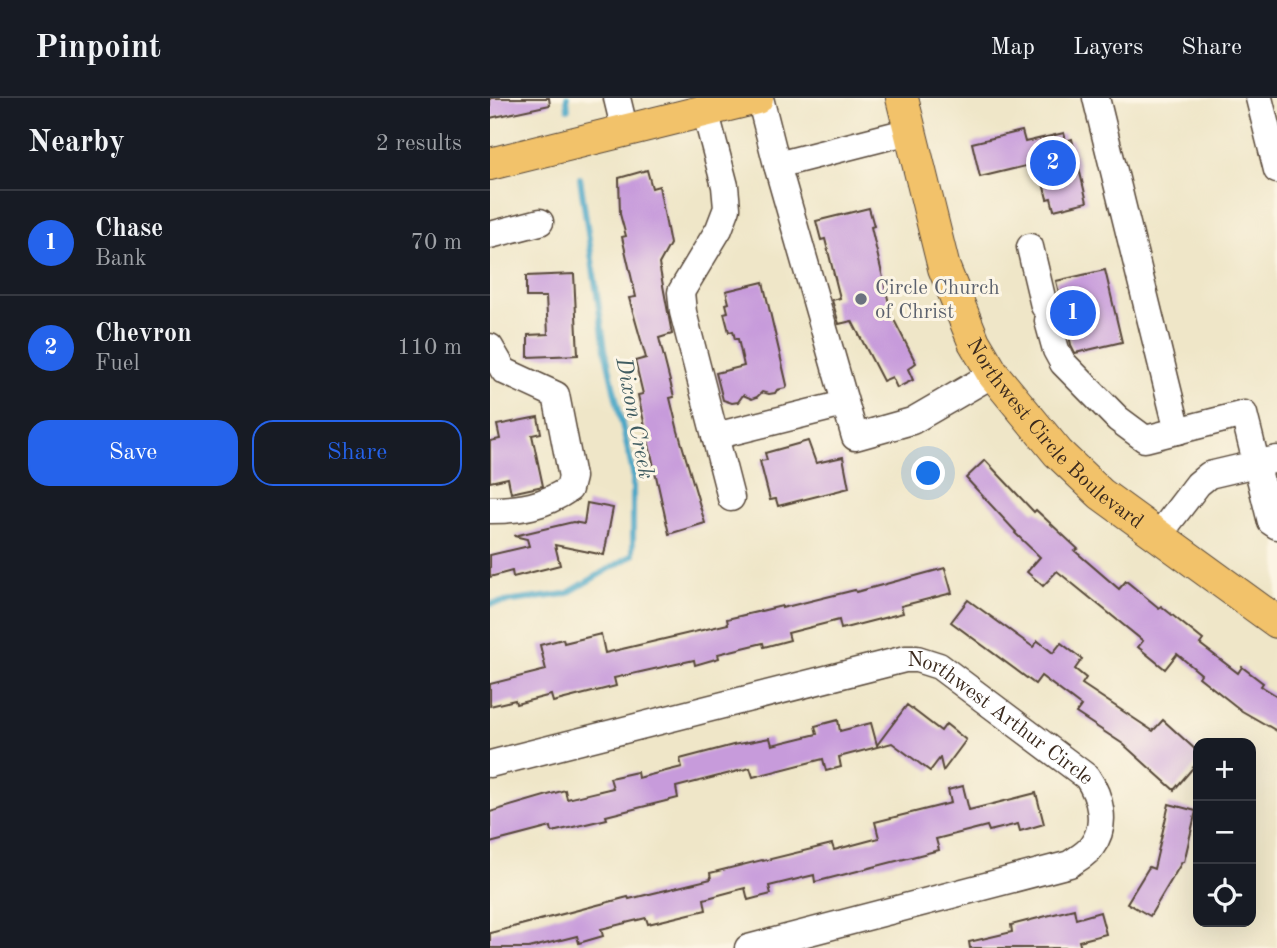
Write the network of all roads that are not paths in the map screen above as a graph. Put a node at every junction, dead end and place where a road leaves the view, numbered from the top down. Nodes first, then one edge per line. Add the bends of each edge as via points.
1 (617, 98) edge
2 (758, 98) edge
3 (902, 98) edge
4 (1096, 98) edge
5 (1259, 98) edge
6 (705, 110) junction
7 (625, 131) junction
8 (910, 131) junction
9 (490, 164) edge
10 (777, 166) junction
11 (1277, 170) edge
12 (540, 222) dead end
13 (490, 234) edge
14 (1030, 247) dead end
15 (490, 347) edge
16 (993, 374) junction
17 (844, 404) junction
18 (1178, 430) junction
19 (715, 436) junction
20 (1267, 461) edge
21 (731, 498) dead end
22 (490, 510) edge
23 (1277, 526) edge
24 (1158, 536) junction
25 (1277, 622) edge
26 (490, 764) edge
27 (748, 948) edge

1 - 7 street
2 - 6 main road
2 - 10 street
3 - 8 main road, Northwest Circle Boulevard
4 - 18 street
5 - 11 street
6 - 7 main road
6 - 19 street via 727,208 681,292
7 - 9 main road
8 - 10 street
8 - 16 main road, Northwest Circle Boulevard via 944,268 974,342
10 - 17 street
12 - 13 street
14 - 18 street via 1063,363 1118,419 1145,439
15 - 22 street via 504,371 556,395 572,477 569,489 552,500 514,510
16 - 17 street via 912,421 855,437
16 - 24 main road, Northwest Circle Boulevard via 1058,453 1101,494
17 - 19 street
18 - 20 street via 1244,414
19 - 21 street
20 - 23 street via 1271,522
20 - 24 street via 1203,478
24 - 25 main road, Northwest Circle Boulevard
26 - 27 street, Northwest Arthur Circle via 917,659 939,666 1087,777 1094,788 1101,812 1095,844 1070,864

